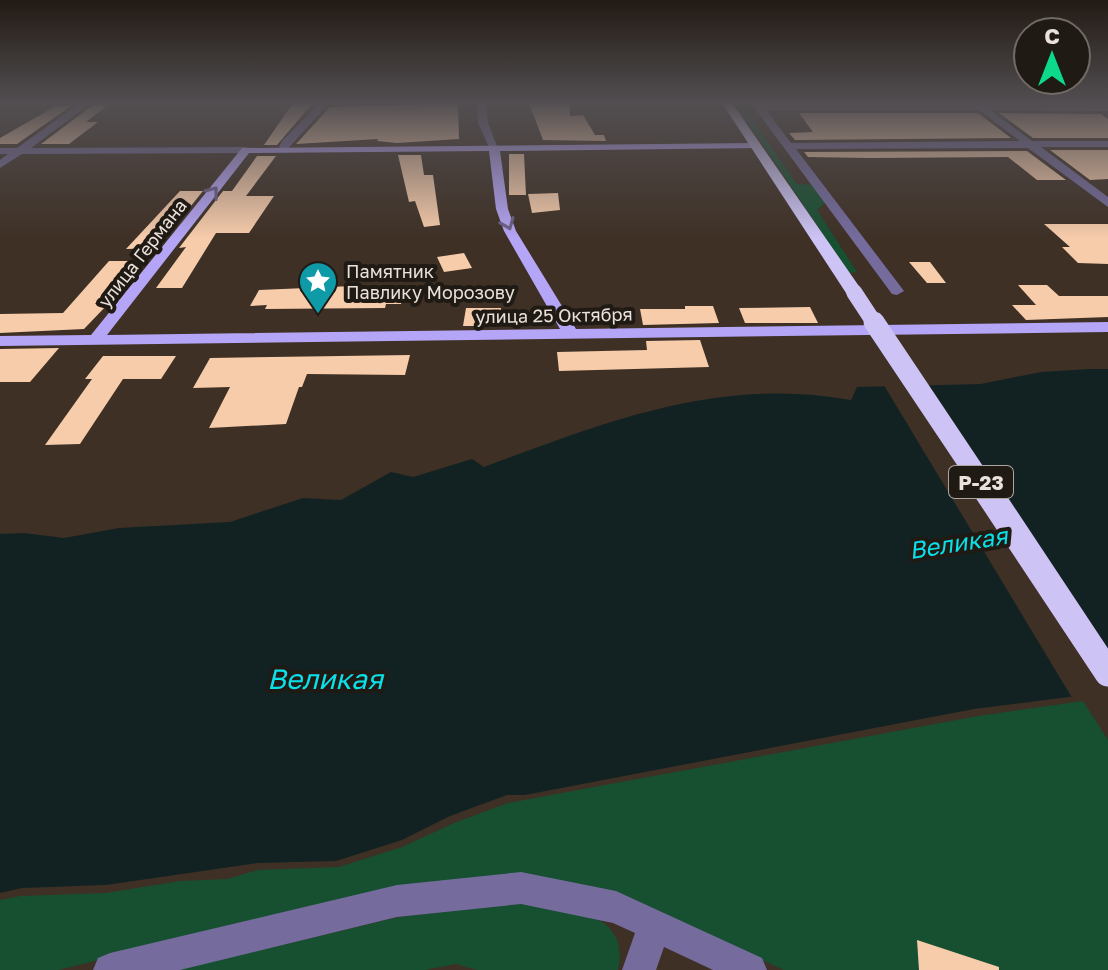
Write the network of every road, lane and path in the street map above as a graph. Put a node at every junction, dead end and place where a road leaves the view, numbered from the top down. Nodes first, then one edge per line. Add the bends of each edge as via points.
1 (24, 148) edge
2 (404, 148) edge
3 (494, 148) edge
4 (757, 148) edge
5 (790, 148) edge
6 (1035, 148) edge
7 (246, 150) junction
8 (281, 150) joint
9 (0, 151) edge
10 (20, 151) junction
11 (0, 165) edge
12 (1108, 203) edge
13 (897, 291) dead end
14 (1108, 327) edge
15 (571, 334) junction
16 (95, 340) junction
17 (0, 341) edge
18 (1108, 673) edge
19 (654, 927) junction
20 (110, 970) edge
21 (639, 970) edge
22 (750, 970) edge

1 - 10 street
2 - 8 main road
3 -> 15 main road via 510,231
4 - 18 highway, Р-23, bridge
5 - 13 street
6 - 12 street
7 - 8 main road
7 - 10 street
16 -> 7 main road, улица Германа
9 - 10 street
10 - 11 street
14 - 15 main road, улица 25 Октября
15 - 16 main road, улица 25 Октября
16 - 17 main road, улица 25 Октября
19 - 20 street via 616,907 521,888 397,901
19 - 21 street
19 - 22 street

